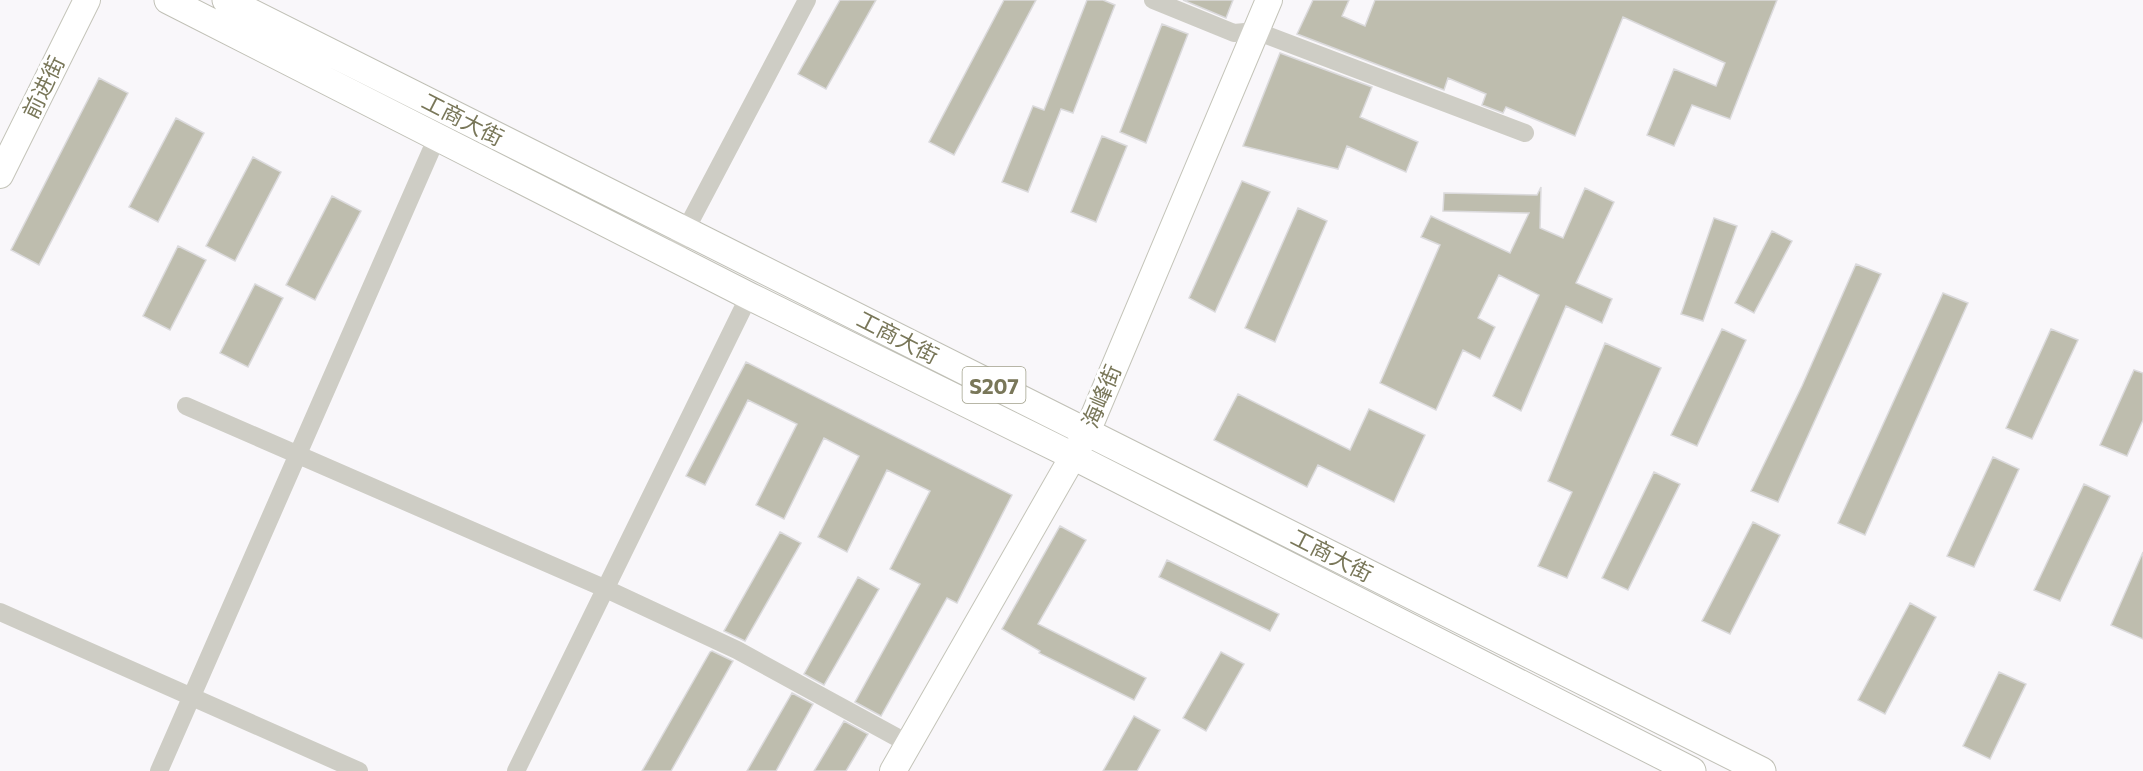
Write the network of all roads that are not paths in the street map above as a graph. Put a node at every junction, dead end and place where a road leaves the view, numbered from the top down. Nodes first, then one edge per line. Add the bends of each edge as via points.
1 (87, 0) edge
2 (168, 0) edge
3 (226, 0) edge
4 (807, 0) edge
5 (1153, 0) edge
6 (1269, 0) edge
7 (1256, 31) junction
8 (1525, 133) dead end
9 (437, 137) junction
10 (0, 175) edge
11 (685, 230) junction
12 (672, 256) junction
13 (749, 296) junction
14 (186, 406) dead end
15 (1087, 432) junction
16 (297, 454) junction
17 (1073, 456) junction
18 (0, 612) edge
19 (191, 696) junction
20 (909, 744) junction
21 (159, 771) edge
22 (359, 771) edge
23 (516, 771) edge
24 (893, 771) edge
25 (1692, 771) edge
26 (1762, 771) edge

1 - 10 street, 前进街
2 - 9 main road, 工商大街 / S207
3 - 11 main road, 工商大街 / S207
4 - 11 street
5 - 7 street via 1234,33
6 - 7 street, 海峰街
7 - 8 street
7 - 15 street, 海峰街
9 - 12 main road, 工商大街 / S207
9 - 16 street
11 - 12 street
11 - 15 main road, 工商大街 / S207
12 - 13 main road, 工商大街 / S207
13 - 17 main road, 工商大街 / S207
13 - 23 street
14 - 16 street
15 - 17 street, 海峰街
15 - 26 main road, 工商大街 / S207
16 - 19 street
16 - 20 street via 737,650
17 - 20 street, 海峰街
17 - 25 main road, 工商大街 / S207
18 - 19 street
19 - 21 street
19 - 22 street
20 - 24 street, 海峰街

